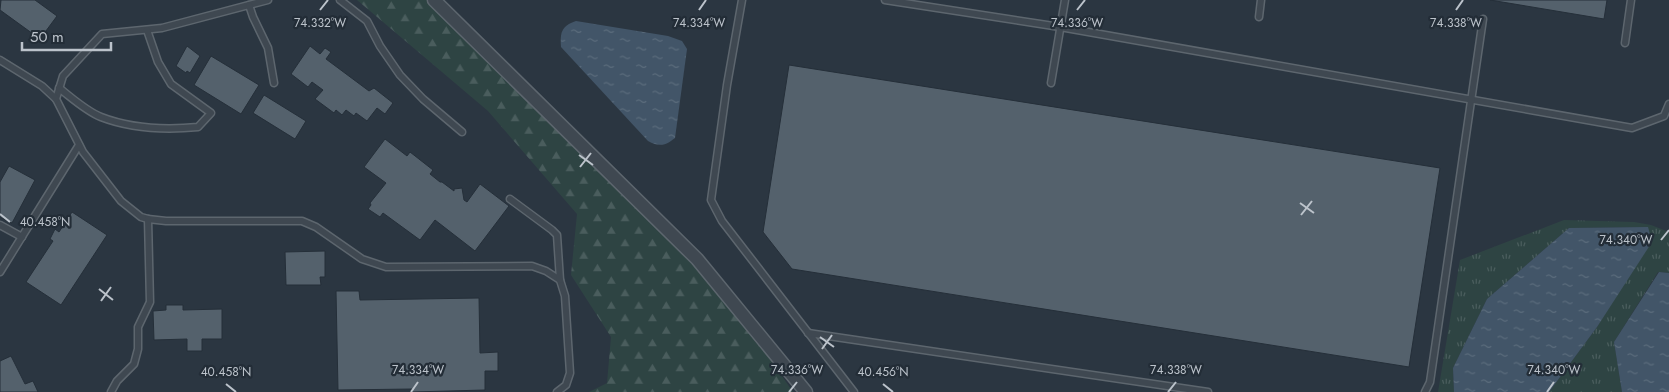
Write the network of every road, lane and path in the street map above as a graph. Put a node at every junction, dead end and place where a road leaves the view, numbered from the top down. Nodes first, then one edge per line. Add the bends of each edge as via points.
1 (268, 0) edge
2 (340, 0) edge
3 (434, 0) edge
4 (742, 0) edge
5 (885, 0) edge
6 (1065, 0) edge
7 (1261, 0) edge
8 (1631, 0) edge
9 (249, 5) junction
10 (1259, 17) dead end
11 (1483, 20) dead end
12 (1060, 27) junction
13 (147, 30) junction
14 (1625, 43) dead end
15 (0, 60) edge
16 (1051, 83) dead end
17 (274, 84) dead end
18 (59, 88) junction
19 (56, 98) junction
20 (1471, 99) junction
21 (1669, 104) edge
22 (462, 132) dead end
23 (79, 145) junction
24 (510, 198) dead end
25 (148, 219) junction
26 (0, 225) edge
27 (22, 237) junction
28 (0, 272) edge
29 (560, 280) junction
30 (808, 333) junction
31 (111, 392) edge
32 (556, 392) edge
33 (806, 392) edge
34 (854, 392) edge
35 (1208, 392) edge
36 (1425, 392) edge

1 - 9 lane
2 - 22 lane via 367,21 400,75
3 - 33 street via 697,259
4 - 30 lane via 711,200 722,221
5 - 12 lane
6 - 12 lane
7 - 10 lane
8 - 14 lane
9 - 13 lane
9 - 17 lane via 268,48
11 - 20 lane
12 - 16 lane
12 - 20 lane
13 - 18 lane via 102,34 62,76
13 - 18 lane via 158,62 171,84 211,113 198,127 134,126 100,116
15 - 19 lane
18 - 19 lane
19 - 23 lane
20 - 21 lane via 1632,128 1664,116
20 - 36 lane via 1430,382
23 - 25 lane via 121,201
23 - 27 lane
24 - 29 lane via 557,235
25 - 29 lane via 302,221 362,259 386,267 532,266
25 - 31 lane via 150,302 138,327 134,364
26 - 27 lane
27 - 28 lane
29 - 32 lane via 565,296 570,374 566,385
30 - 34 lane
30 - 35 lane

